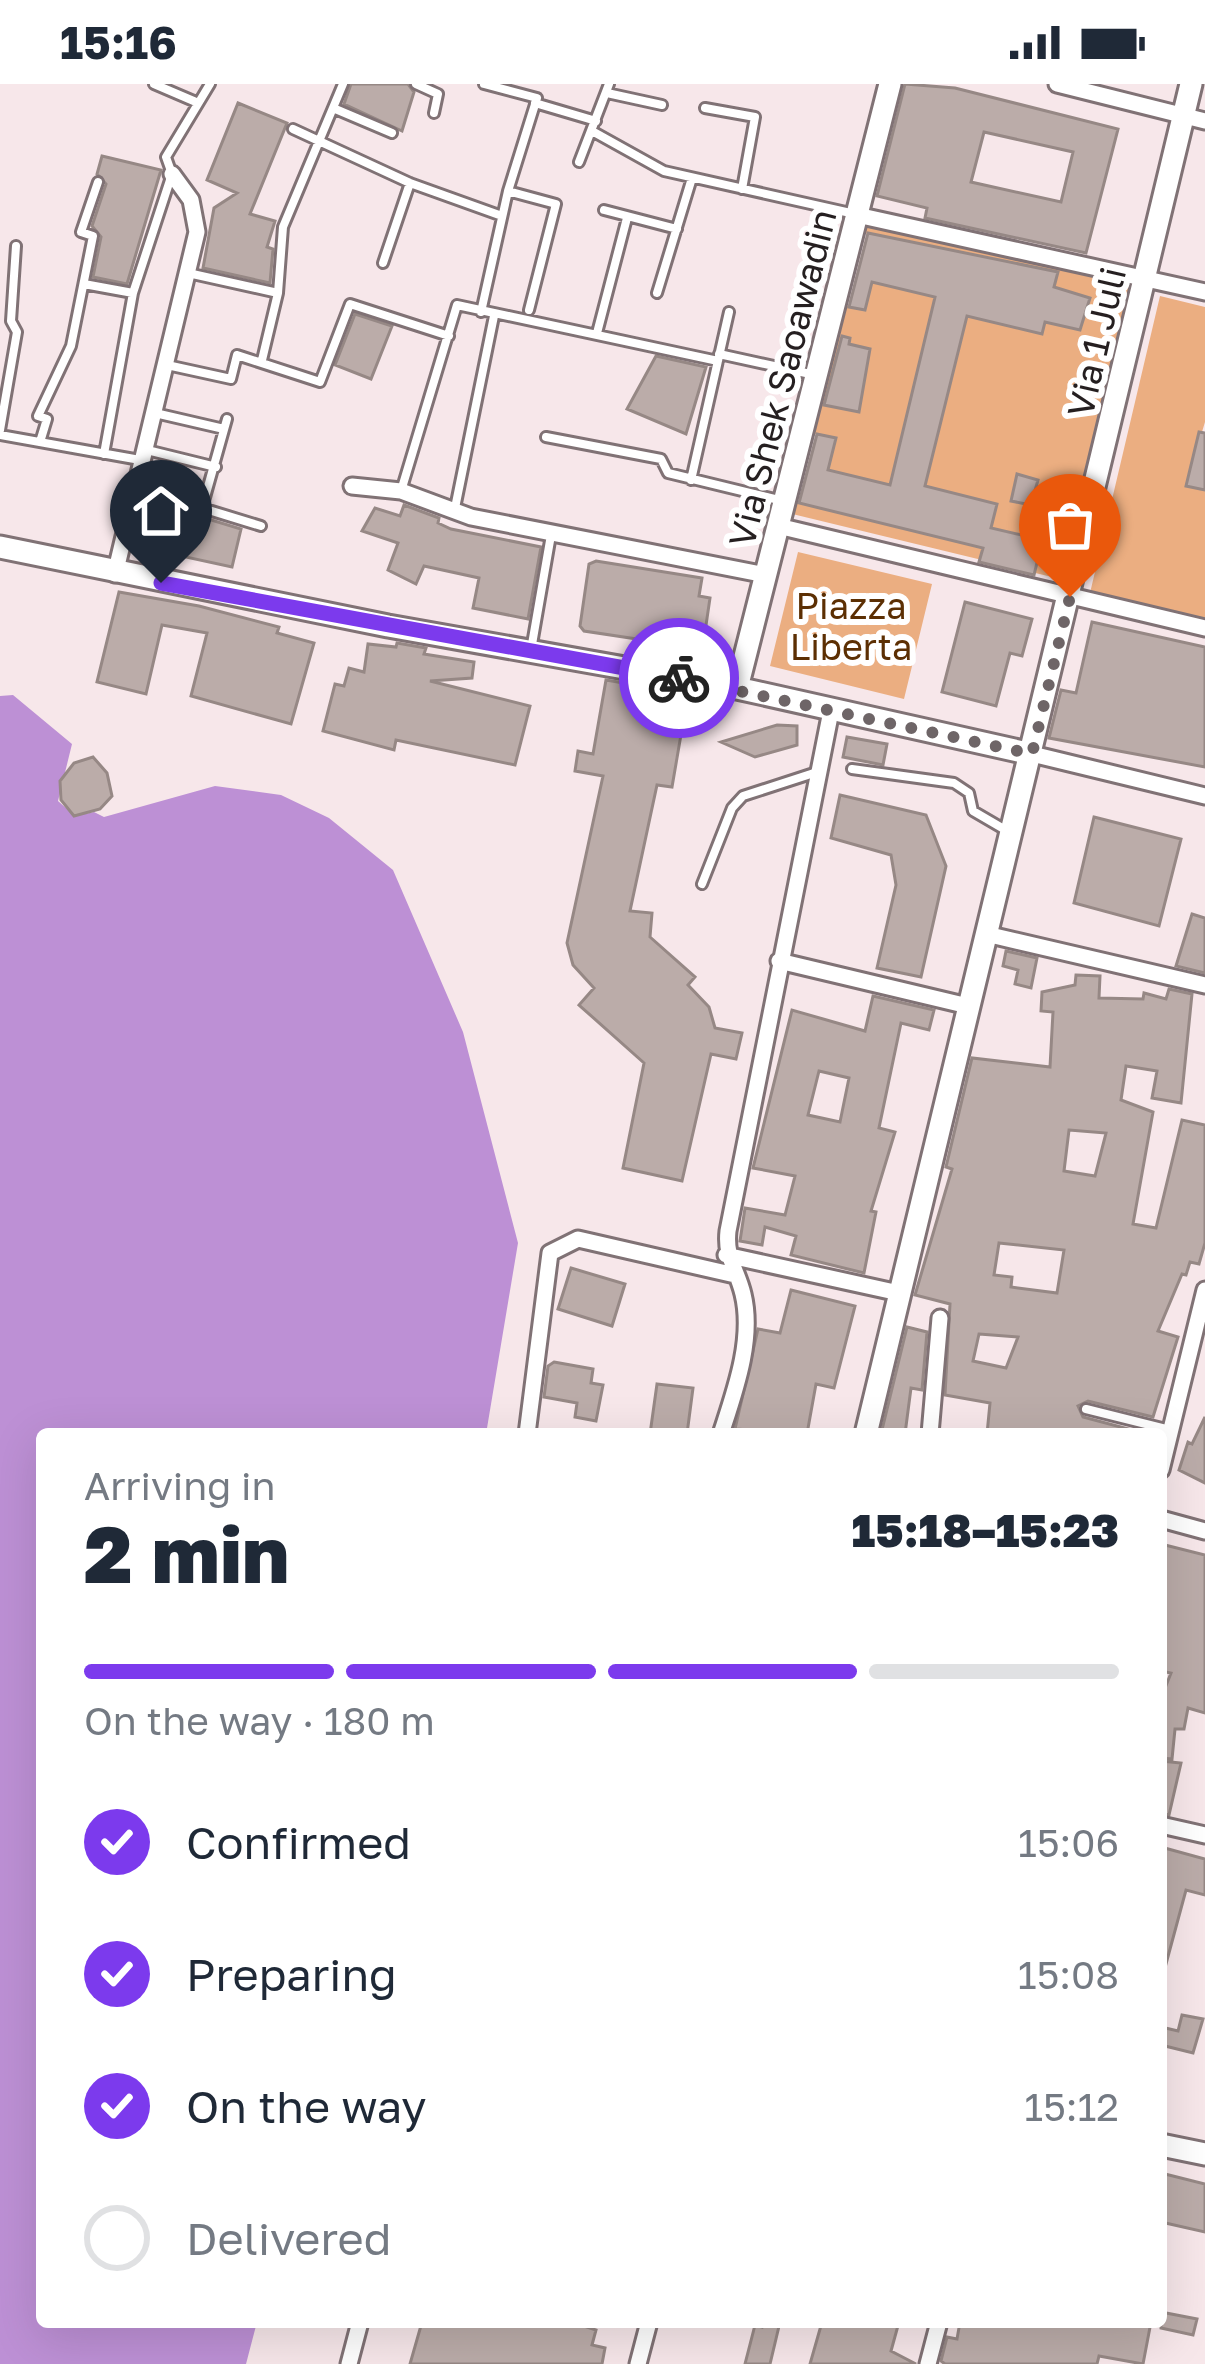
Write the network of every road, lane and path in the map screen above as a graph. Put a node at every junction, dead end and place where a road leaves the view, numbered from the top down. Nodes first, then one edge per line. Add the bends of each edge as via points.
1 (154, 84) edge
2 (209, 84) edge
3 (343, 84) edge
4 (416, 84) edge
5 (484, 84) edge
6 (890, 84) edge
7 (1058, 84) edge
8 (1191, 84) edge
9 (497, 86) edge
10 (608, 89) edge
11 (196, 102) junction
12 (535, 104) junction
13 (662, 104) dead end
14 (333, 108) junction
15 (705, 108) dead end
16 (434, 113) dead end
17 (1194, 119) edge
18 (594, 126) junction
19 (292, 129) dead end
20 (392, 134) dead end
21 (321, 142) junction
22 (579, 162) dead end
23 (172, 174) junction
24 (692, 178) junction
25 (98, 182) dead end
26 (410, 183) junction
27 (742, 189) junction
28 (508, 191) junction
29 (604, 210) dead end
30 (856, 215) junction
31 (502, 216) junction
32 (628, 218) junction
33 (677, 229) junction
34 (16, 245) dead end
35 (383, 263) dead end
36 (187, 273) junction
37 (1145, 278) junction
38 (84, 284) junction
39 (657, 292) dead end
40 (1205, 292) edge
41 (133, 293) junction
42 (278, 293) junction
43 (529, 310) dead end
44 (481, 312) junction
45 (729, 312) dead end
46 (494, 316) junction
47 (597, 333) junction
48 (448, 336) junction
49 (719, 357) junction
50 (262, 360) junction
51 (165, 364) junction
52 (816, 375) junction
53 (154, 412) junction
54 (0, 432) edge
55 (546, 437) dead end
56 (40, 442) junction
57 (104, 454) junction
58 (144, 455) junction
59 (216, 467) junction
60 (691, 480) junction
61 (352, 486) dead end
62 (401, 491) junction
63 (784, 502) junction
64 (455, 508) junction
65 (261, 526) dead end
66 (778, 526) junction
67 (551, 534) junction
68 (0, 548) edge
69 (116, 574) junction
70 (766, 575) junction
71 (1070, 597) junction
72 (1205, 628) edge
73 (531, 652) junction
74 (737, 688) junction
75 (831, 711) junction
76 (1032, 754) junction
77 (852, 769) dead end
78 (818, 772) junction
79 (1205, 796) edge
80 (1010, 833) junction
81 (702, 884) dead end
82 (986, 934) junction
83 (779, 962) junction
84 (1205, 985) edge
85 (968, 1006) junction
86 (725, 1255) junction
87 (735, 1275) junction
88 (1205, 1290) edge
89 (899, 1293) junction
90 (940, 1318) dead end
91 (1086, 1409) dead end
92 (527, 1428) edge
93 (722, 1428) edge
94 (867, 1428) edge
95 (931, 1428) edge
96 (1159, 1428) edge
97 (1167, 1430) edge
98 (1171, 1431) junction
99 (1167, 1446) edge
100 (1167, 1521) edge
101 (1205, 1532) edge
102 (1167, 1827) edge
103 (1205, 1835) edge
104 (1167, 2146) edge
105 (1205, 2154) edge
106 (358, 2328) edge
107 (647, 2328) edge
108 (937, 2328) edge
109 (349, 2364) edge
110 (638, 2364) edge
111 (928, 2364) edge

1 - 11 lane
2 - 11 lane
3 - 14 lane
4 - 16 lane via 438,94
5 - 9 lane
6 - 30 main road, Via Shek Saoawadin
7 - 17 street
8 - 17 main road, Via 1 Juli
9 - 12 lane via 537,98
10 - 13 lane
10 - 18 lane
11 - 23 lane via 166,157
12 - 18 lane
12 - 28 lane
14 - 20 lane
14 - 21 lane
15 - 27 lane via 755,117
17 - 37 main road, Via 1 Juli
18 - 22 lane
18 - 24 lane via 664,171
19 - 21 lane
21 - 26 lane
21 - 42 lane via 284,226
23 - 36 street via 191,200 197,232
23 - 41 lane
24 - 27 lane
24 - 33 lane
25 - 38 lane via 81,232 93,236
26 - 31 lane
26 - 35 lane
27 - 30 lane
28 - 31 lane
28 - 43 lane via 556,204
29 - 32 lane
30 - 37 street
30 - 52 main road, Via Shek Saoawadin
31 - 44 lane
32 - 33 lane
32 - 47 lane
33 - 39 lane
34 - 54 lane via 17,332
36 - 42 lane
36 - 51 street
37 - 40 street
37 - 71 main road, Via 1 Juli
38 - 41 lane
38 - 56 lane via 71,346 38,416 47,419
41 - 57 lane
42 - 50 lane
44 - 46 lane
44 - 48 lane via 457,305
45 - 49 lane
46 - 47 lane
46 - 64 lane
47 - 49 lane
48 - 50 lane via 350,304 320,382
48 - 62 lane
49 - 52 lane
49 - 60 lane
50 - 51 lane via 237,355 231,379
51 - 53 street
52 - 63 main road, Via Shek Saoawadin
53 - 58 street
53 - 59 lane via 226,424
54 - 56 lane
55 - 60 lane via 661,459 668,473
56 - 57 lane
57 - 58 lane
58 - 59 lane
58 - 69 street
59 - 65 lane via 202,508
60 - 63 lane
61 - 62 street
62 - 64 street
63 - 66 main road, Via Shek Saoawadin
64 - 67 street
66 - 70 main road, Via Shek Saoawadin
66 - 71 street
67 - 70 street
67 - 73 lane
68 - 69 main road
69 - 73 main road
70 - 74 main road, Via Shek Saoawadin
71 - 72 street
71 - 76 main road, Via 1 Juli
73 - 74 main road
74 - 75 main road
75 - 76 main road
75 - 78 street
76 - 79 street
76 - 80 main road, Via 1 Juli
77 - 80 lane via 963,786 973,811
78 - 81 lane via 742,796
78 - 83 street
80 - 82 main road, Via 1 Juli
82 - 84 street
82 - 85 main road, Via 1 Juli
83 - 85 street
83 - 86 street
85 - 89 main road, Via 1 Juli
86 - 87 street
86 - 89 street
87 - 92 street via 578,1239 550,1253
87 - 93 street via 746,1334
88 - 98 street
89 - 94 main road, Via 1 Juli
90 - 95 street
91 - 96 lane
97 - 98 lane
98 - 99 street
100 - 101 street
102 - 103 street
104 - 105 main road
106 - 109 street
107 - 110 street
108 - 111 street

